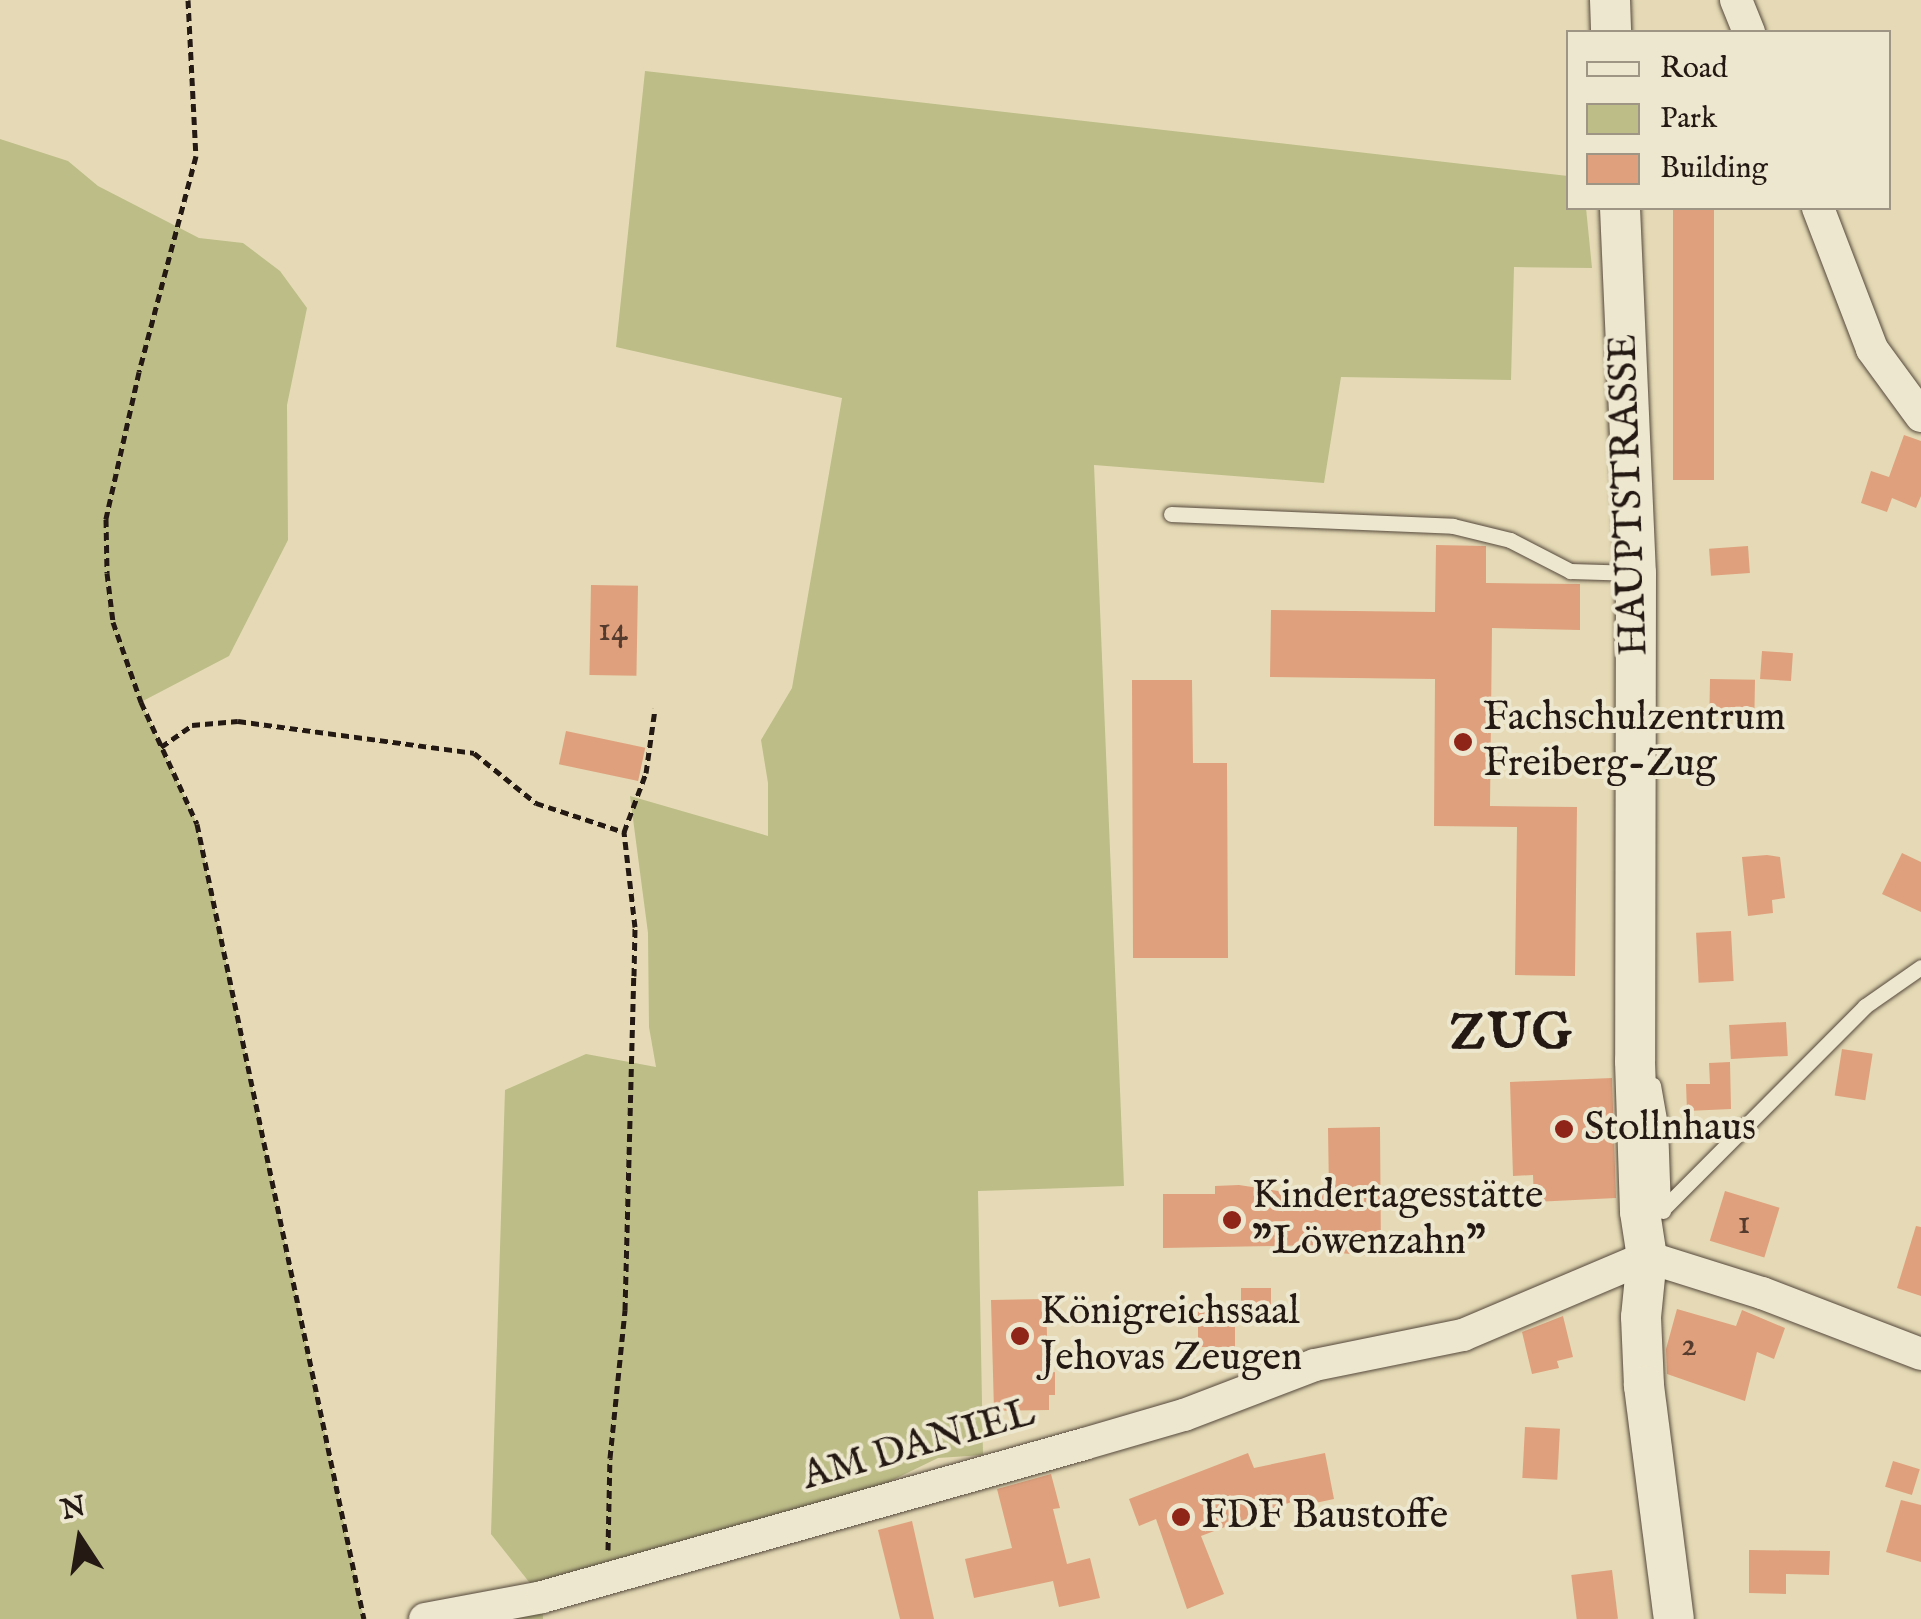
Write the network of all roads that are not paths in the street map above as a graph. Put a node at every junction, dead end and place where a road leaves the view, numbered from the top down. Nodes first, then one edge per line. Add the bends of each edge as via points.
1 (1610, 0) edge
2 (1736, 0) edge
3 (1612, 30) edge
4 (1748, 30) edge
5 (1620, 210) edge
6 (1819, 210) edge
7 (1921, 416) edge
8 (1172, 514) dead end
9 (1636, 572) junction
10 (1921, 967) edge
11 (1635, 1061) junction
12 (1664, 1208) junction
13 (1648, 1257) junction
14 (1921, 1354) edge
15 (425, 1619) edge
16 (1674, 1619) edge

1 - 3 street
2 - 4 street
5 - 9 street, HAUPTSTRASSE
6 - 7 street via 1872,349
8 - 9 lane via 1453,526 1510,540 1570,571
9 - 11 street, HAUPTSTRASSE
10 - 12 lane via 1864,1006
11 - 12 lane via 1654,1087
11 - 13 street, HAUPTSTRASSE via 1640,1212
12 - 13 lane
13 - 14 street
13 - 15 street, AM DANIEL via 1463,1334 1315,1365 1184,1414 542,1597
13 - 16 street, HAUPTSTRASSE via 1641,1316 1644,1386

